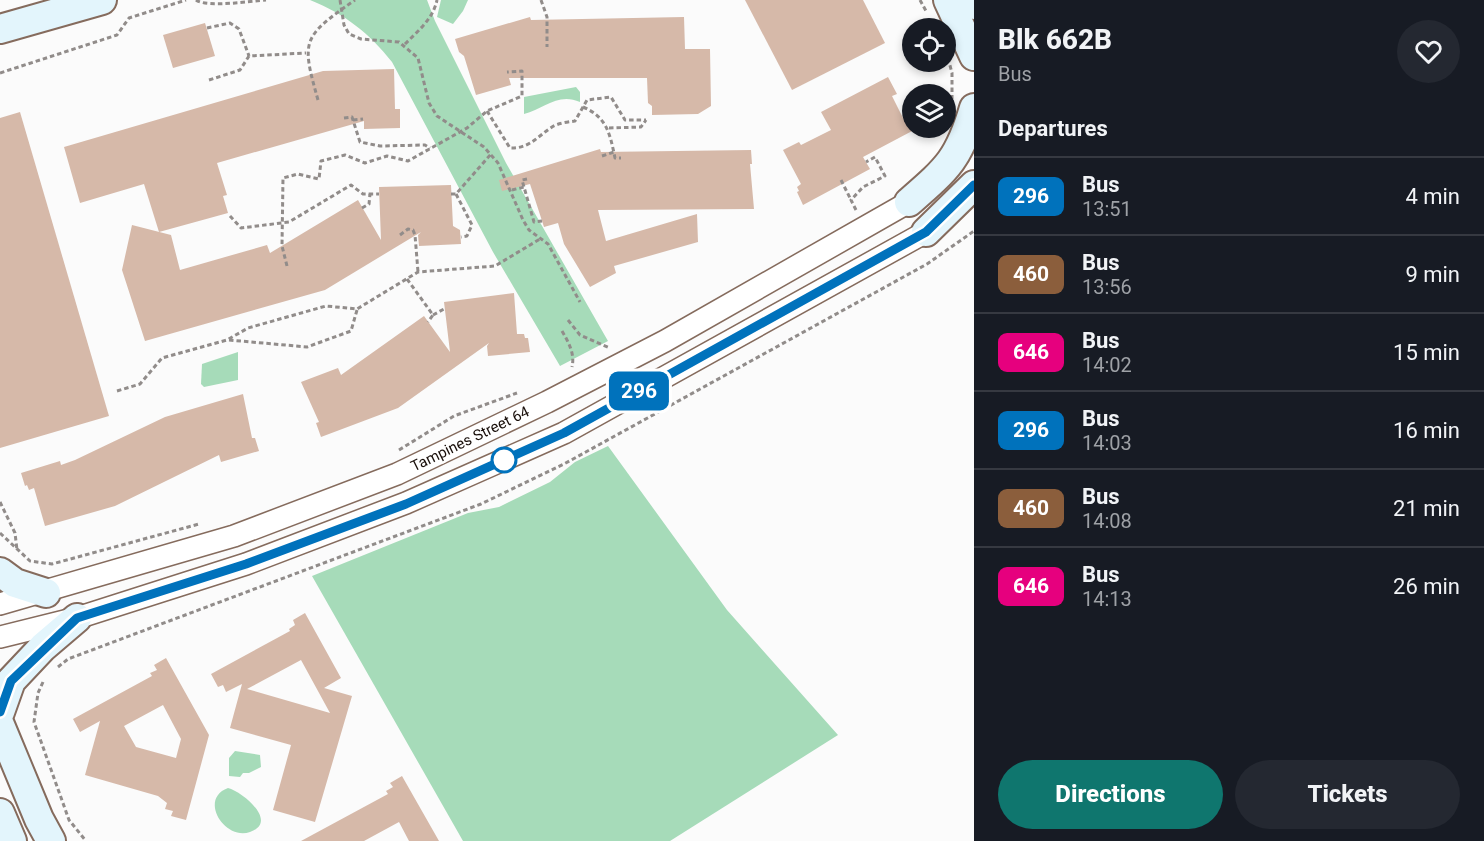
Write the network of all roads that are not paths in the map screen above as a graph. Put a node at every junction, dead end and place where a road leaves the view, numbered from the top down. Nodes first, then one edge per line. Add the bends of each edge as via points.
1 (102, 0) edge
2 (948, 0) edge
3 (971, 0) edge
4 (974, 5) edge
5 (0, 29) edge
6 (974, 56) edge
7 (963, 107) edge
8 (974, 185) edge
9 (909, 202) joint
10 (926, 232) joint
11 (9, 561) edge
12 (46, 593) junction
13 (0, 604) edge
14 (77, 618) junction
15 (0, 637) edge
16 (0, 712) edge
17 (0, 724) edge
18 (0, 813) edge
19 (12, 841) edge
20 (51, 841) edge

1 - 5 street
2 - 6 street
3 - 4 street
7 - 9 street via 966,137 949,167
8 - 10 street
9 - 12 street, Tampines Street 64 via 665,341 397,474 234,536
10 - 14 street, Tampines Street 64 via 553,437 406,504 246,564
11 - 12 street via 15,583
12 - 13 street, Tampines Street 64
14 - 15 street, Tampines Street 64
14 - 16 street via 11,681
17 - 20 street
18 - 19 street

